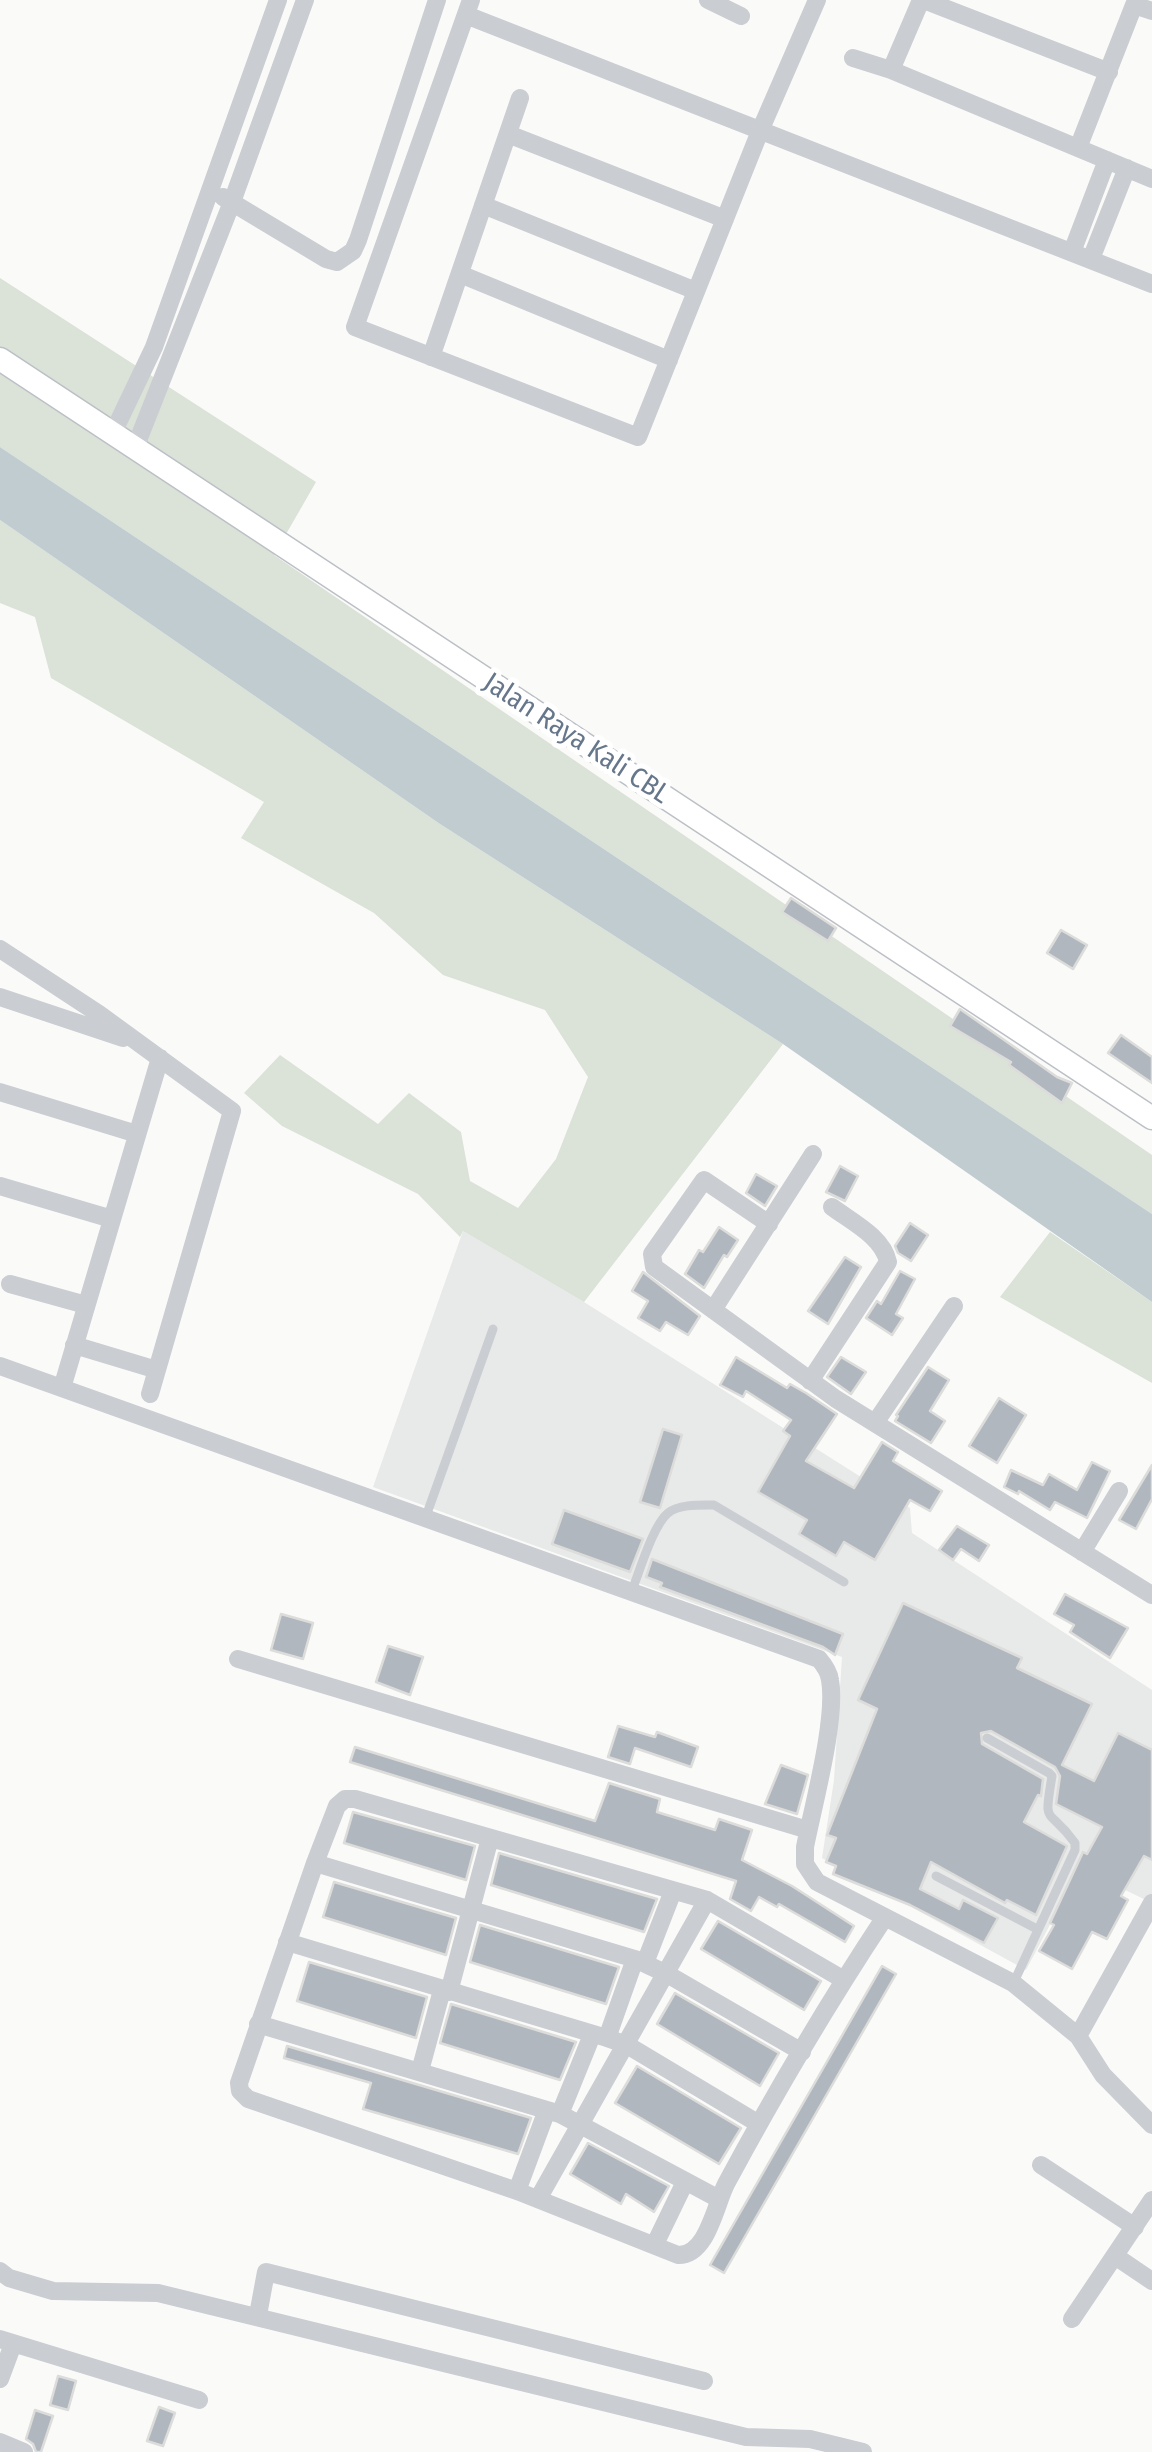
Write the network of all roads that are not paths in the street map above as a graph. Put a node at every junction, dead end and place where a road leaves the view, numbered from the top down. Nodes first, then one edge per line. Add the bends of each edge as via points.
1 (278, 0) edge
2 (304, 0) edge
3 (437, 0) edge
4 (708, 0) edge
5 (817, 0) edge
6 (922, 0) edge
7 (1136, 5) edge
8 (468, 8) edge
9 (740, 16) dead end
10 (853, 58) dead end
11 (891, 70) junction
12 (1108, 72) junction
13 (520, 98) dead end
14 (760, 131) junction
15 (508, 134) junction
16 (1078, 148) junction
17 (1108, 160) junction
18 (1126, 168) junction
19 (1152, 179) edge
20 (209, 190) junction
21 (232, 202) junction
22 (483, 206) junction
23 (724, 219) junction
24 (1072, 252) junction
25 (1091, 260) junction
26 (460, 274) junction
27 (1152, 284) edge
28 (696, 291) junction
29 (431, 356) junction
30 (0, 358) edge
31 (668, 360) junction
32 (112, 433) junction
33 (135, 448) junction
34 (0, 949) edge
35 (0, 997) edge
36 (139, 1043) junction
37 (160, 1058) junction
38 (0, 1092) edge
39 (1152, 1118) edge
40 (137, 1134) junction
41 (814, 1154) dead end
42 (0, 1186) edge
43 (832, 1206) dead end
44 (112, 1220) junction
45 (769, 1224) junction
46 (10, 1284) dead end
47 (86, 1305) junction
48 (954, 1306) dead end
49 (713, 1310) junction
50 (492, 1329) dead end
51 (74, 1345) junction
52 (0, 1366) edge
53 (157, 1370) junction
54 (810, 1381) junction
55 (62, 1388) junction
56 (150, 1394) dead end
57 (874, 1422) junction
58 (1119, 1491) dead end
59 (425, 1520) junction
60 (1082, 1552) junction
61 (844, 1582) dead end
62 (631, 1592) junction
63 (1152, 1595) edge
64 (238, 1659) dead end
65 (988, 1738) dead end
66 (808, 1830) junction
67 (490, 1838) junction
68 (316, 1863) junction
69 (936, 1876) dead end
70 (673, 1891) junction
71 (707, 1900) junction
72 (1152, 1904) edge
73 (470, 1910) junction
74 (884, 1918) junction
75 (1038, 1929) junction
76 (287, 1942) junction
77 (640, 1961) junction
78 (667, 1974) junction
79 (844, 1980) junction
80 (1014, 1983) junction
81 (446, 1991) junction
82 (258, 2024) junction
83 (600, 2036) junction
84 (1078, 2036) junction
85 (627, 2046) junction
86 (802, 2052) junction
87 (420, 2071) junction
88 (553, 2112) junction
89 (580, 2124) junction
90 (759, 2124) junction
91 (1152, 2126) edge
92 (1042, 2165) dead end
93 (686, 2182) junction
94 (517, 2191) junction
95 (718, 2198) junction
96 (538, 2199) junction
97 (1152, 2200) edge
98 (1135, 2227) junction
99 (655, 2244) junction
100 (1115, 2256) junction
101 (0, 2271) edge
102 (1152, 2281) edge
103 (258, 2315) junction
104 (1072, 2319) dead end
105 (7, 2341) edge
106 (0, 2379) edge
107 (704, 2381) dead end
108 (198, 2400) dead end
109 (0, 2442) edge
110 (24, 2452) edge
111 (864, 2452) edge

1 - 20 street
2 - 21 street
3 - 21 street via 352,251 337,262 326,259
4 - 9 street
5 - 14 street
6 - 11 street
6 - 12 street
7 - 12 street
8 - 14 street
8 - 29 street via 355,327
10 - 11 street
11 - 16 street
12 - 16 street
13 - 15 street
14 - 23 street
14 - 24 street
15 - 22 street
15 - 23 street
16 - 17 street
17 - 18 street
17 - 24 street
18 - 19 street
18 - 25 street
20 - 21 street
20 - 32 street via 154,347
21 - 33 street
22 - 26 street
22 - 28 street
23 - 28 street
24 - 25 street
25 - 27 street
26 - 29 street
26 - 31 street
28 - 31 street
29 - 31 street via 638,437
30 - 32 main road, Jalan Raya Kali CBL
32 - 33 main road, Jalan Raya Kali CBL
33 - 39 main road, Jalan Raya Kali CBL
34 - 36 street
35 - 36 street
36 - 37 street
37 - 40 street
37 - 53 street via 232,1111
38 - 40 street
40 - 44 street
41 - 45 street
42 - 44 street
43 - 54 street via 876,1240 888,1262
44 - 47 street
45 - 49 street
45 - 49 street via 704,1180 652,1254 654,1267
46 - 47 street
47 - 51 street
48 - 57 street
49 - 54 street
50 - 59 lane
51 - 53 street
51 - 55 street
52 - 55 street
53 - 56 street
54 - 57 street
55 - 59 street
57 - 60 street
58 - 60 street
59 - 62 street
60 - 63 street
61 - 62 lane via 714,1505 696,1505 670,1510 661,1521
62 - 66 street via 819,1659 826,1668 830,1707
64 - 66 street
65 - 75 lane via 1052,1776 1048,1816 1075,1843
66 - 74 street via 805,1864 817,1882
67 - 68 street via 345,1799
67 - 70 street
67 - 73 street
68 - 73 street
68 - 76 street
69 - 75 lane
70 - 71 street
70 - 77 street
71 - 78 street
71 - 79 street
72 - 84 street
73 - 77 street
73 - 81 street
74 - 79 street
74 - 80 street
75 - 80 lane
76 - 81 street
76 - 82 street
77 - 78 street
77 - 83 street
78 - 85 street
78 - 86 street
79 - 86 street
80 - 84 street
81 - 83 street
81 - 87 street
82 - 87 street
82 - 94 street via 239,2084 248,2099
83 - 85 street
83 - 88 street
84 - 91 street
85 - 89 street
85 - 90 street
86 - 90 street
87 - 88 street
88 - 89 street
88 - 94 street
89 - 93 street
89 - 96 street
90 - 95 street
92 - 98 street
93 - 95 street
93 - 99 street
94 - 96 street
95 - 99 street via 698,2249 678,2255
96 - 99 street
97 - 98 street
98 - 100 street
100 - 102 street
100 - 104 street
101 - 103 street via 53,2292 158,2293
103 - 107 street via 266,2272
103 - 111 street via 746,2437 810,2439
105 - 106 street
105 - 108 street
109 - 110 street

